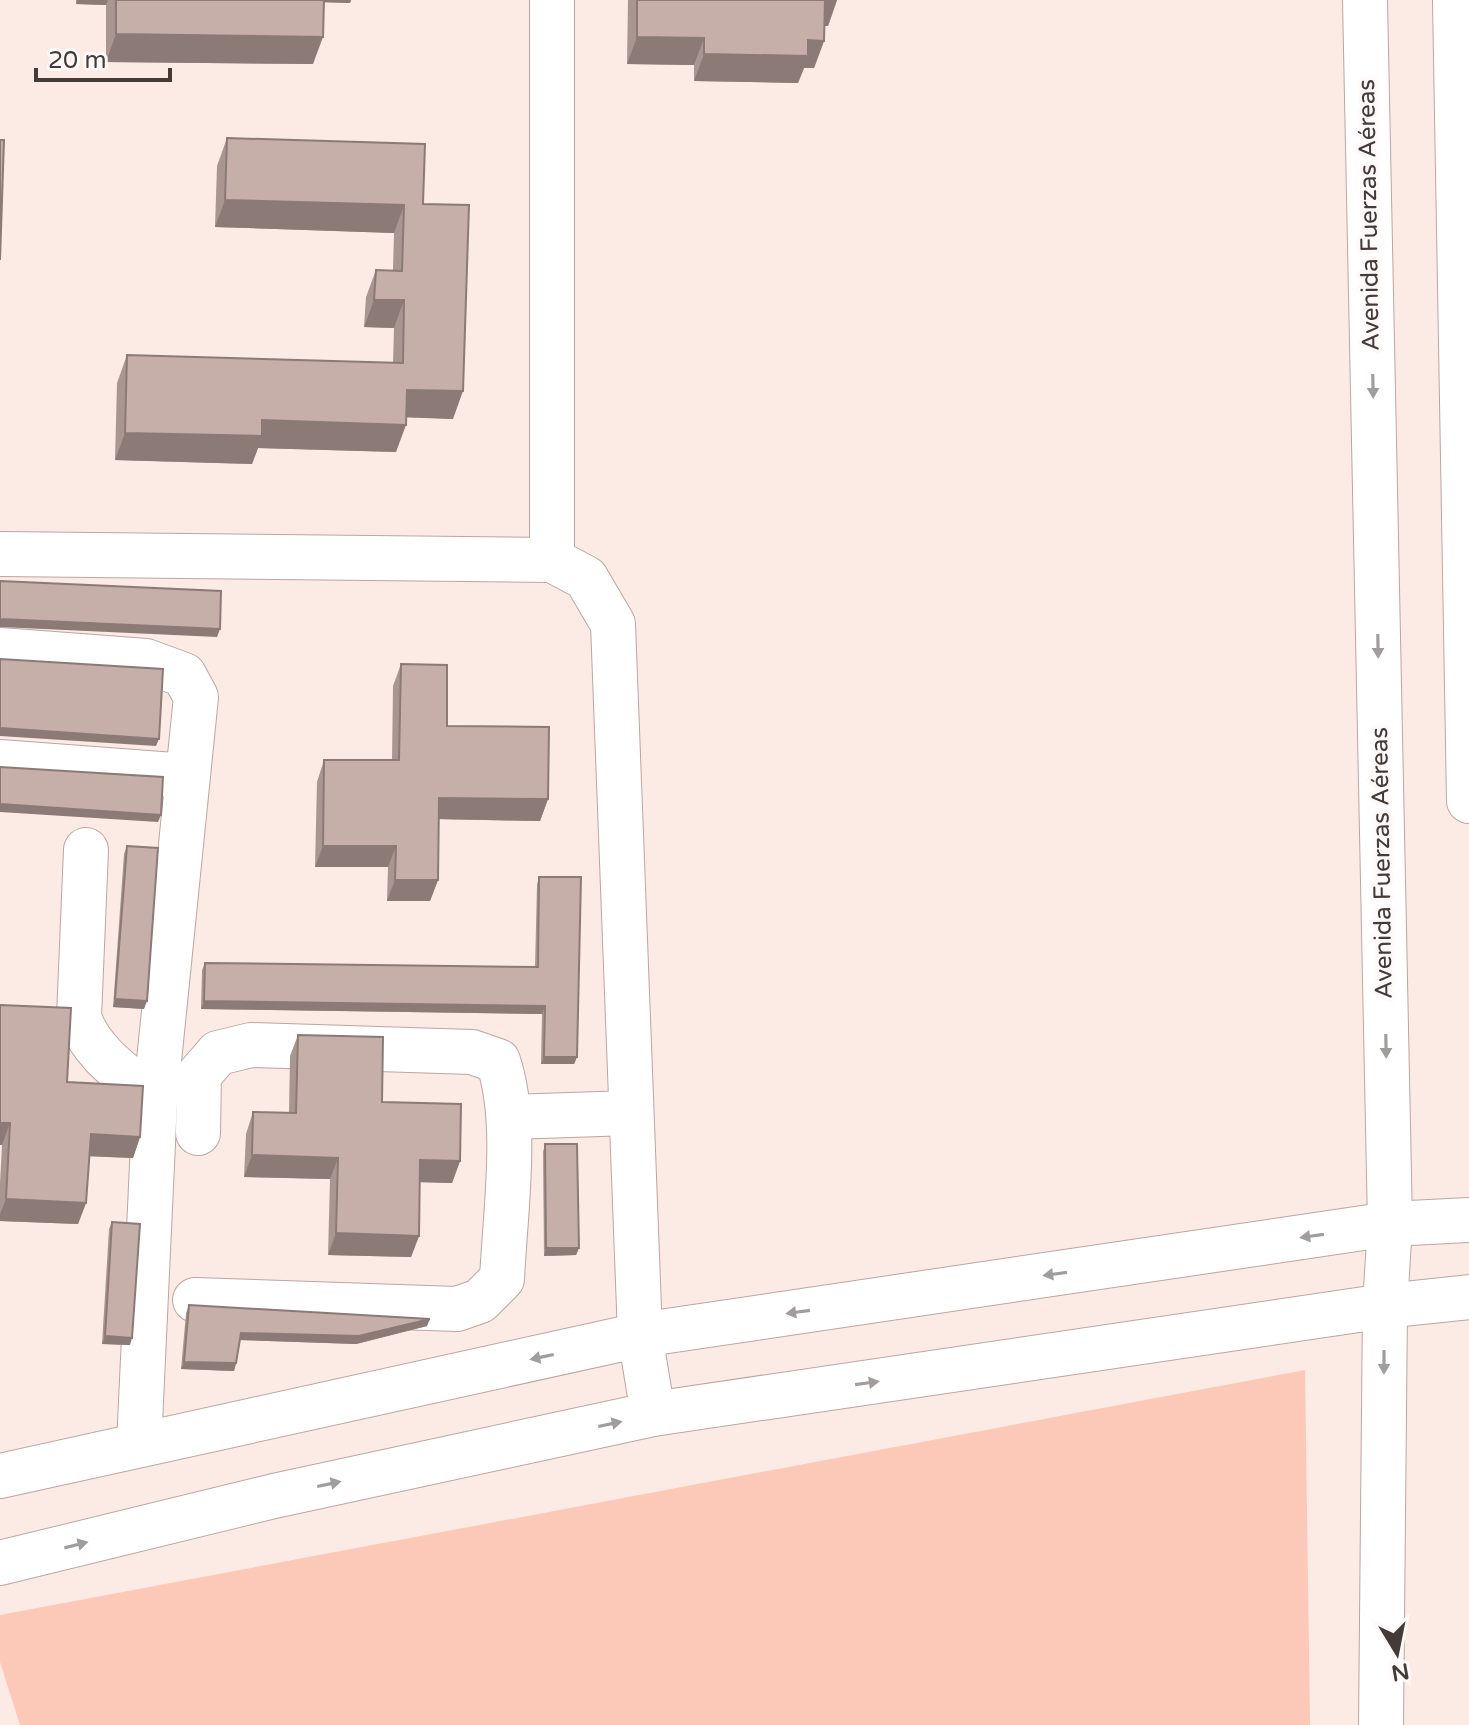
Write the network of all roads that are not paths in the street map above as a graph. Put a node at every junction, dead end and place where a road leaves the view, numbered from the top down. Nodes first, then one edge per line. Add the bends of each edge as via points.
1 (552, 0) edge
2 (1365, 0) edge
3 (1455, 0) edge
4 (0, 554) edge
5 (552, 560) junction
6 (0, 650) edge
7 (0, 762) edge
8 (187, 776) junction
9 (1469, 801) edge
10 (86, 850) dead end
11 (155, 1100) junction
12 (631, 1113) junction
13 (509, 1117) junction
14 (198, 1133) dead end
15 (1469, 1220) edge
16 (1390, 1224) junction
17 (1469, 1297) edge
18 (195, 1300) dead end
19 (1385, 1306) junction
20 (640, 1335) junction
21 (653, 1414) junction
22 (139, 1445) junction
23 (0, 1476) edge
24 (0, 1563) edge
25 (1381, 1725) edge

1 - 5 street
2 -> 16 street, Avenida Fuerzas Aéreas
3 - 9 street
4 - 5 street
5 - 12 street via 586,578 613,624
6 - 8 street via 146,661 184,675 196,697
7 - 8 street
8 - 11 street
10 - 11 street via 79,1017 98,1051
11 - 22 street
12 - 13 street
12 - 20 street
13 - 14 street via 498,1061 472,1052 251,1045 218,1053 199,1075
13 - 18 street via 502,1279 480,1301 457,1309
15 - 16 street
16 - 19 street, Avenida Fuerzas Aéreas
16 -> 20 street
17 - 19 street
21 -> 19 street
19 -> 25 street, Avenida Fuerzas Aéreas
20 - 21 street
20 -> 22 street
24 -> 21 street via 274,1496
22 - 23 street

